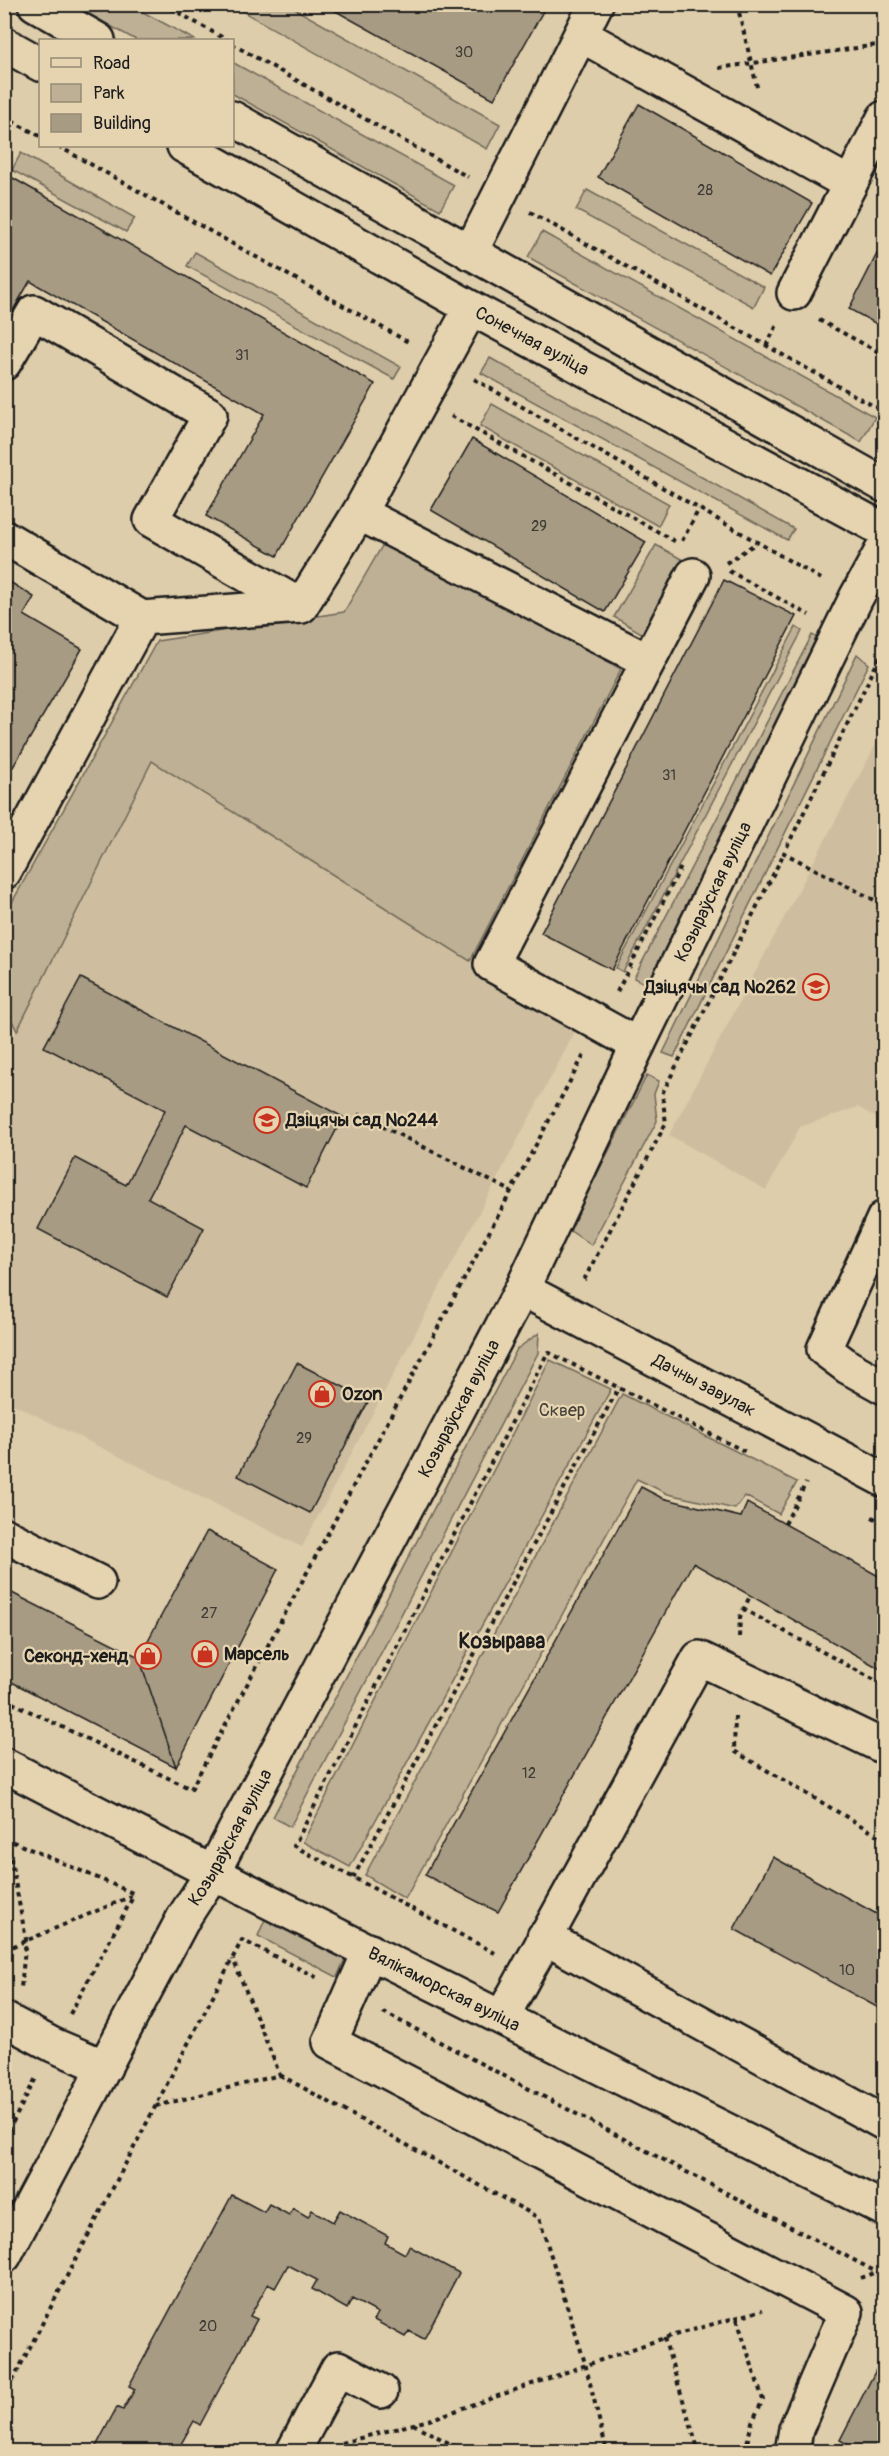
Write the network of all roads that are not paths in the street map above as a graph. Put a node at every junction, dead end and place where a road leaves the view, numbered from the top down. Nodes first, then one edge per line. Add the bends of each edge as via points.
1 (35, 4) edge
2 (596, 4) edge
3 (580, 35) junction
4 (96, 39) edge
5 (4, 44) edge
6 (39, 63) edge
7 (885, 118) edge
8 (234, 119) edge
9 (186, 147) edge
10 (850, 184) junction
11 (470, 253) junction
12 (794, 293) dead end
13 (471, 308) junction
14 (4, 363) edge
15 (885, 485) edge
16 (359, 513) junction
17 (885, 531) edge
18 (4, 537) edge
19 (885, 547) edge
20 (690, 562) road end
21 (301, 606) junction
22 (142, 618) junction
23 (648, 662) junction
24 (4, 872) edge
25 (638, 1045) junction
26 (885, 1218) edge
27 (522, 1289) junction
28 (885, 1387) edge
29 (885, 1480) edge
30 (4, 1535) edge
31 (98, 1582) dead end
32 (885, 1747) edge
33 (4, 1765) edge
34 (213, 1872) junction
35 (544, 1937) junction
36 (370, 1952) junction
37 (502, 2017) junction
38 (10, 2022) edge
39 (105, 2067) junction
40 (885, 2123) edge
41 (885, 2209) edge
42 (4, 2256) edge
43 (381, 2391) dead end
44 (293, 2451) edge
45 (792, 2451) edge

1 - 4 street
2 - 3 street
3 - 10 street
3 - 11 street
5 - 6 street
7 - 10 street
8 - 11 street
9 - 13 street, Сонечная вуліца
10 - 12 street
11 - 15 street
13 - 16 street
13 - 17 street, Сонечная вуліца
14 - 21 street via 34,312 210,415 151,520
16 - 21 street
16 - 23 street
18 - 22 street
19 - 25 street, Козыраўская вуліца via 856,598
20 - 23 street
21 - 22 street
22 - 24 street
23 - 25 street via 491,964
25 - 27 street, Козыраўская вуліца
26 - 28 street via 824,1348 848,1367
27 - 29 street, Дачны завулак
27 - 34 street, Козыраўская вуліца
30 - 31 street
32 - 35 street via 699,1658
33 - 34 street, Вялікаморская вуліца
34 - 36 street, Вялікаморская вуліца
34 - 39 street, Козыраўская вуліца via 184,1917
35 - 37 street
35 - 40 street
36 - 37 street, Вялікаморская вуліца
36 - 45 street via 330,2042 846,2312 796,2429
37 - 41 street, Вялікаморская вуліца
38 - 39 street
39 - 42 street, Козыраўская вуліца
43 - 44 street via 338,2368

